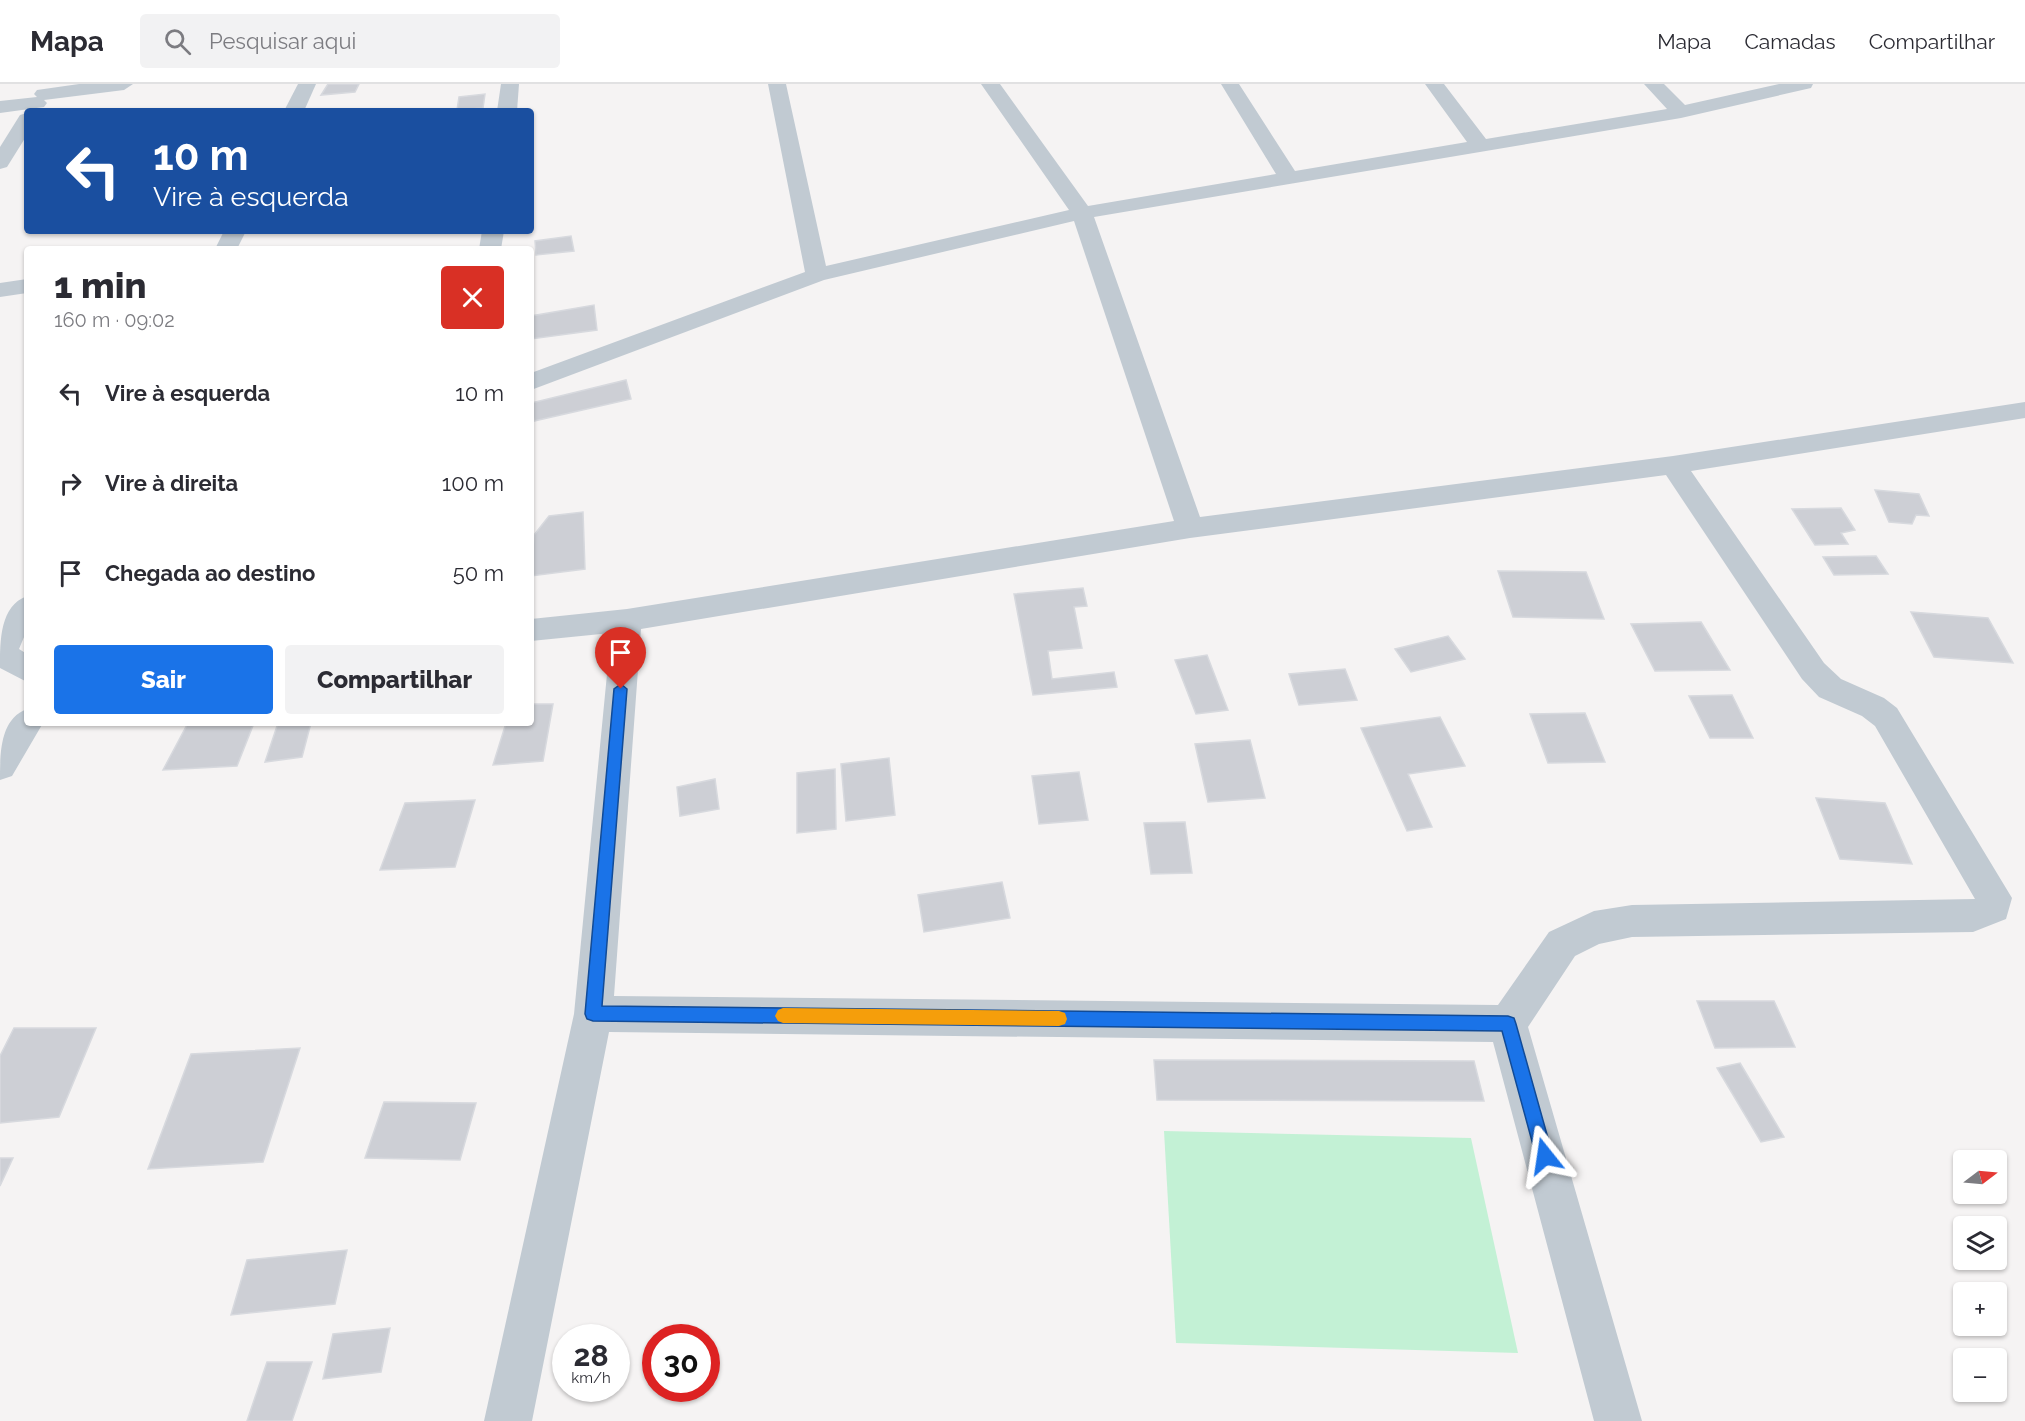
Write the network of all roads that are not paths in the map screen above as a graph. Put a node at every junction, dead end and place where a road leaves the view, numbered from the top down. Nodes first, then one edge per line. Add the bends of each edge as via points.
1 (124, 84) edge
2 (307, 84) edge
3 (510, 84) edge
4 (777, 84) edge
5 (990, 84) edge
6 (1230, 84) edge
7 (1434, 84) edge
8 (1653, 84) edge
9 (1804, 84) edge
10 (38, 102) edge
11 (0, 107) edge
12 (295, 108) edge
13 (507, 108) edge
14 (1681, 112) junction
15 (24, 124) edge
16 (1480, 145) junction
17 (0, 163) edge
18 (1289, 178) junction
19 (1082, 213) junction
20 (816, 275) junction
21 (24, 286) edge
22 (0, 290) edge
23 (534, 381) edge
24 (2025, 410) edge
25 (1673, 465) junction
26 (1190, 528) junction
27 (24, 611) edge
28 (627, 620) junction
29 (534, 630) edge
30 (1, 651) edge
31 (24, 668) edge
32 (25, 726) edge
33 (0, 766) edge
34 (593, 1014) junction
35 (1508, 1024) junction
36 (508, 1421) edge
37 (1618, 1421) edge

1 - 10 street
2 - 12 street
3 - 13 street
4 - 20 street
5 - 19 street
6 - 18 street
7 - 16 street
8 - 14 street
9 - 14 street
10 - 11 street
14 - 16 street
15 - 17 street
16 - 18 street
18 - 19 street
19 - 20 street
19 - 26 street
20 - 23 street
21 - 22 street
24 - 25 street
25 - 26 street
25 - 35 street via 1813,671 1830,688 1873,706 1886,717 1988,887 1994,898 1993,908 1973,916 1632,921 1594,928 1562,945
26 - 28 street
27 - 30 street
28 - 29 street
28 - 34 street
30 - 31 street
32 - 33 street
34 - 35 street
34 - 36 street
35 - 37 street

